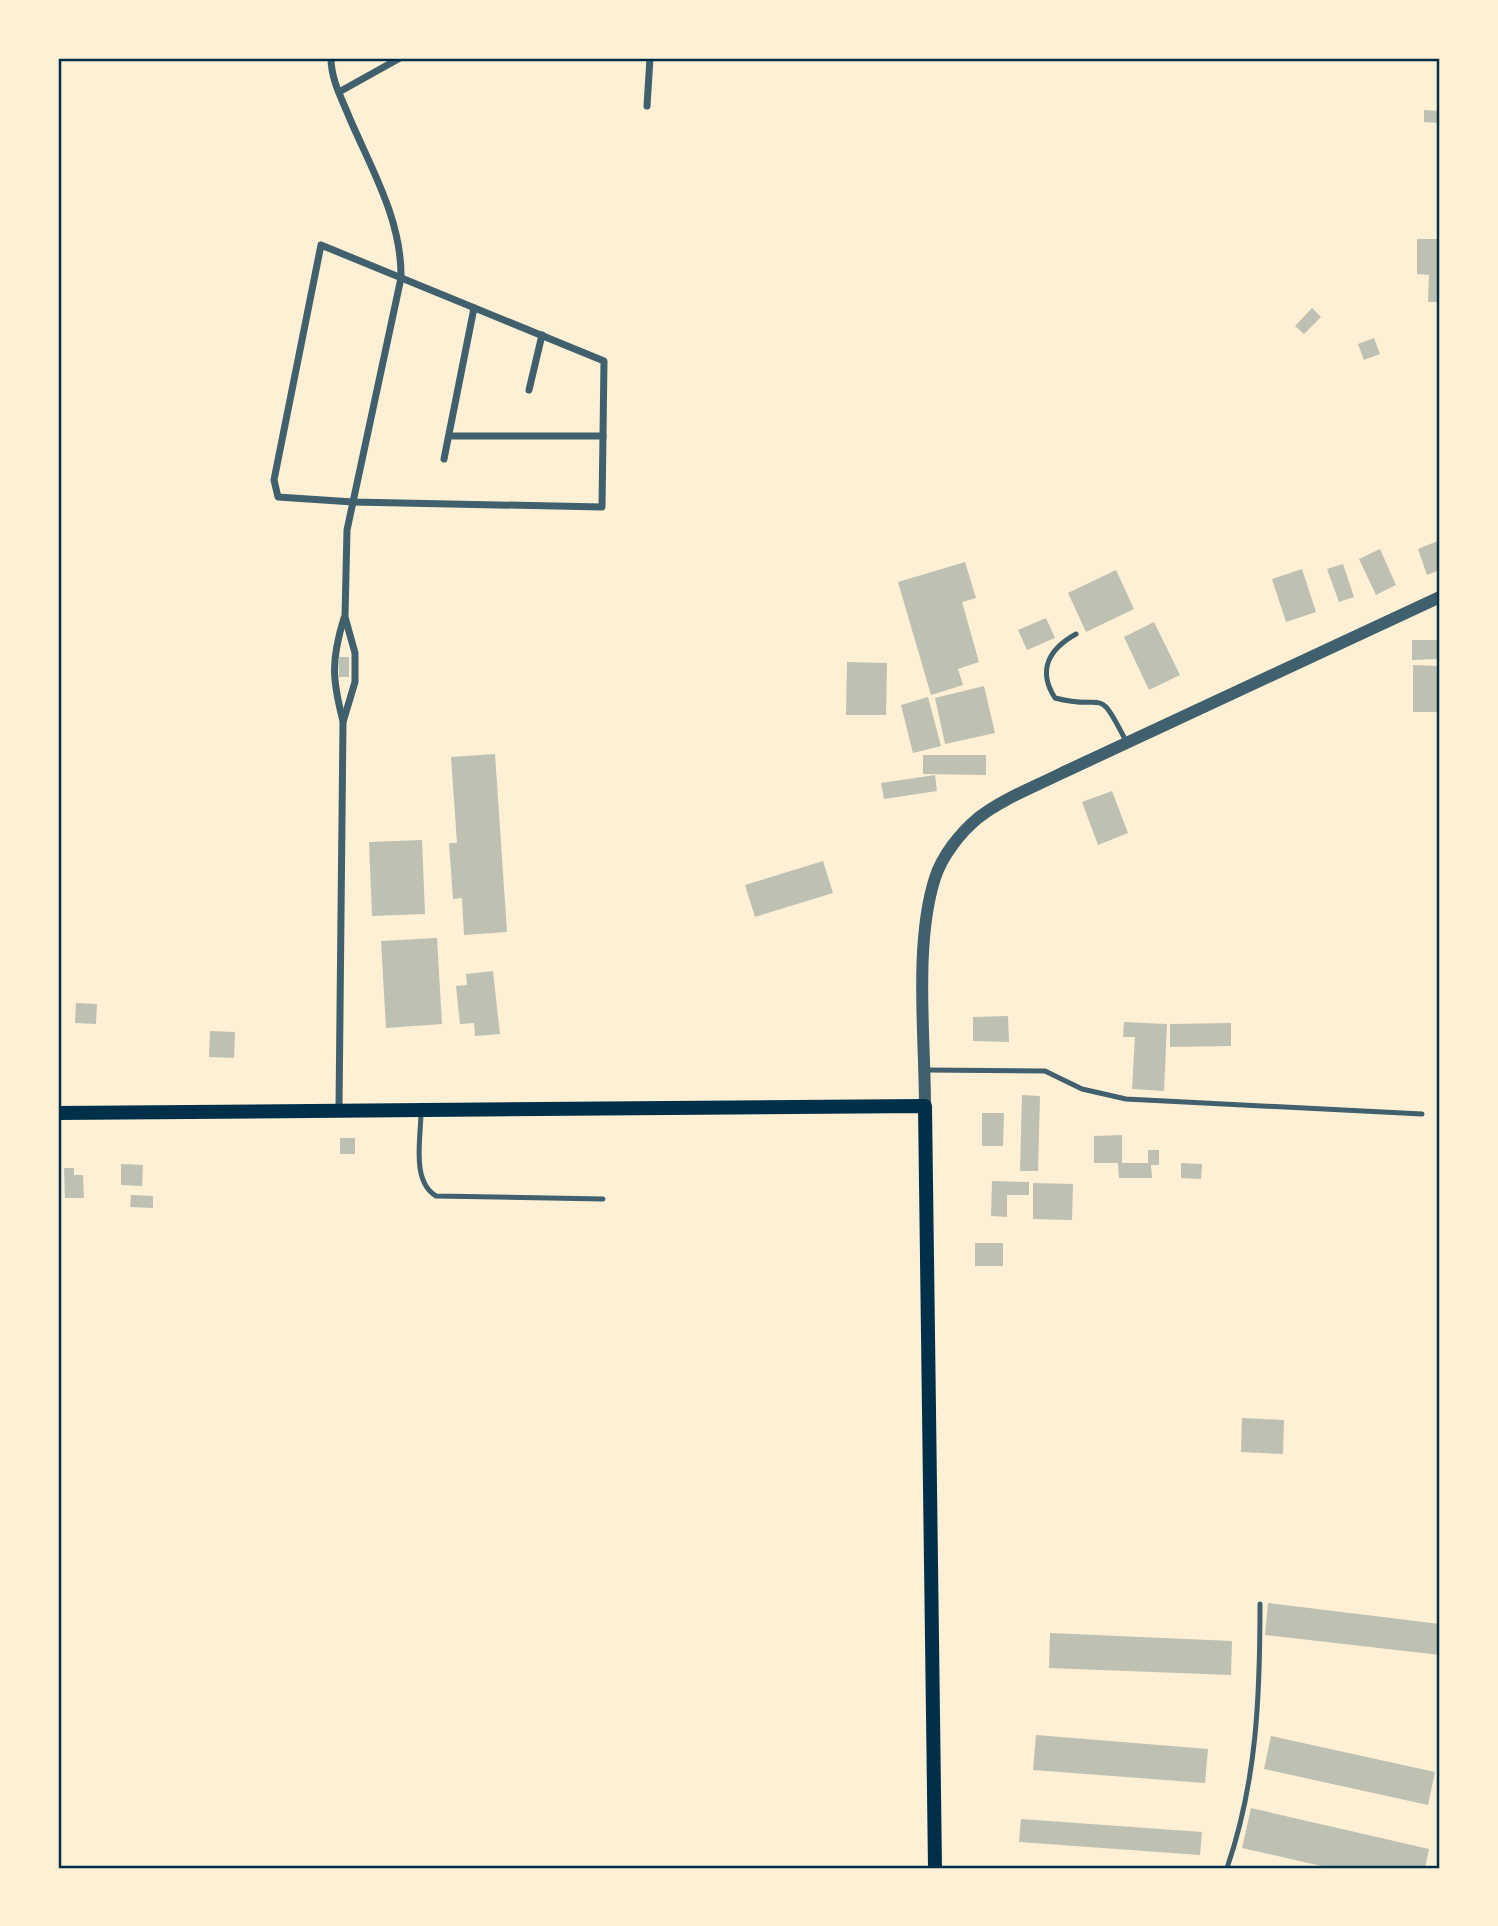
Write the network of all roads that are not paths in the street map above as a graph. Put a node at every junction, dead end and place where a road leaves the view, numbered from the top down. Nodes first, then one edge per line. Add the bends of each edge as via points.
1 (331, 58) edge
2 (400, 58) edge
3 (650, 58) edge
4 (338, 92) junction
5 (647, 106) dead end
6 (401, 278) junction
7 (474, 307) junction
8 (542, 335) junction
9 (529, 390) dead end
10 (449, 436) junction
11 (603, 436) junction
12 (444, 459) dead end
13 (353, 502) junction
14 (1440, 597) edge
15 (345, 617) junction
16 (1076, 634) dead end
17 (343, 722) junction
18 (1127, 743) junction
19 (925, 1070) junction
20 (925, 1107) junction
21 (339, 1109) junction
22 (421, 1109) junction
23 (58, 1113) edge
24 (1422, 1114) dead end
25 (603, 1199) dead end
26 (1260, 1604) dead end
27 (935, 1868) edge
28 (1227, 1868) edge

1 - 4 street
2 - 4 street
3 - 5 street
4 - 6 street via 394,223
6 - 7 street
6 - 13 street
6 - 13 street via 321,245 274,486 282,498
7 - 8 street
7 - 10 street
8 - 9 street
8 - 11 street via 604,361
10 - 11 street
10 - 12 street
11 - 13 street via 602,507
13 - 15 street via 346,541
14 - 18 street
15 - 17 street via 355,653 355,682
15 - 17 street via 333,653 332,682
16 - 18 lane via 1050,655 1045,667 1048,687 1055,698 1098,700 1108,705
17 - 21 street
18 - 19 street via 1002,803 978,818 946,856 935,877 926,932
19 - 20 street
19 - 24 lane via 1045,1071 1102,1096 1126,1099
20 - 22 main road
20 - 27 main road
21 - 22 main road
21 - 23 main road
22 - 25 lane via 421,1177 426,1190 436,1196
26 - 28 lane via 1252,1780

